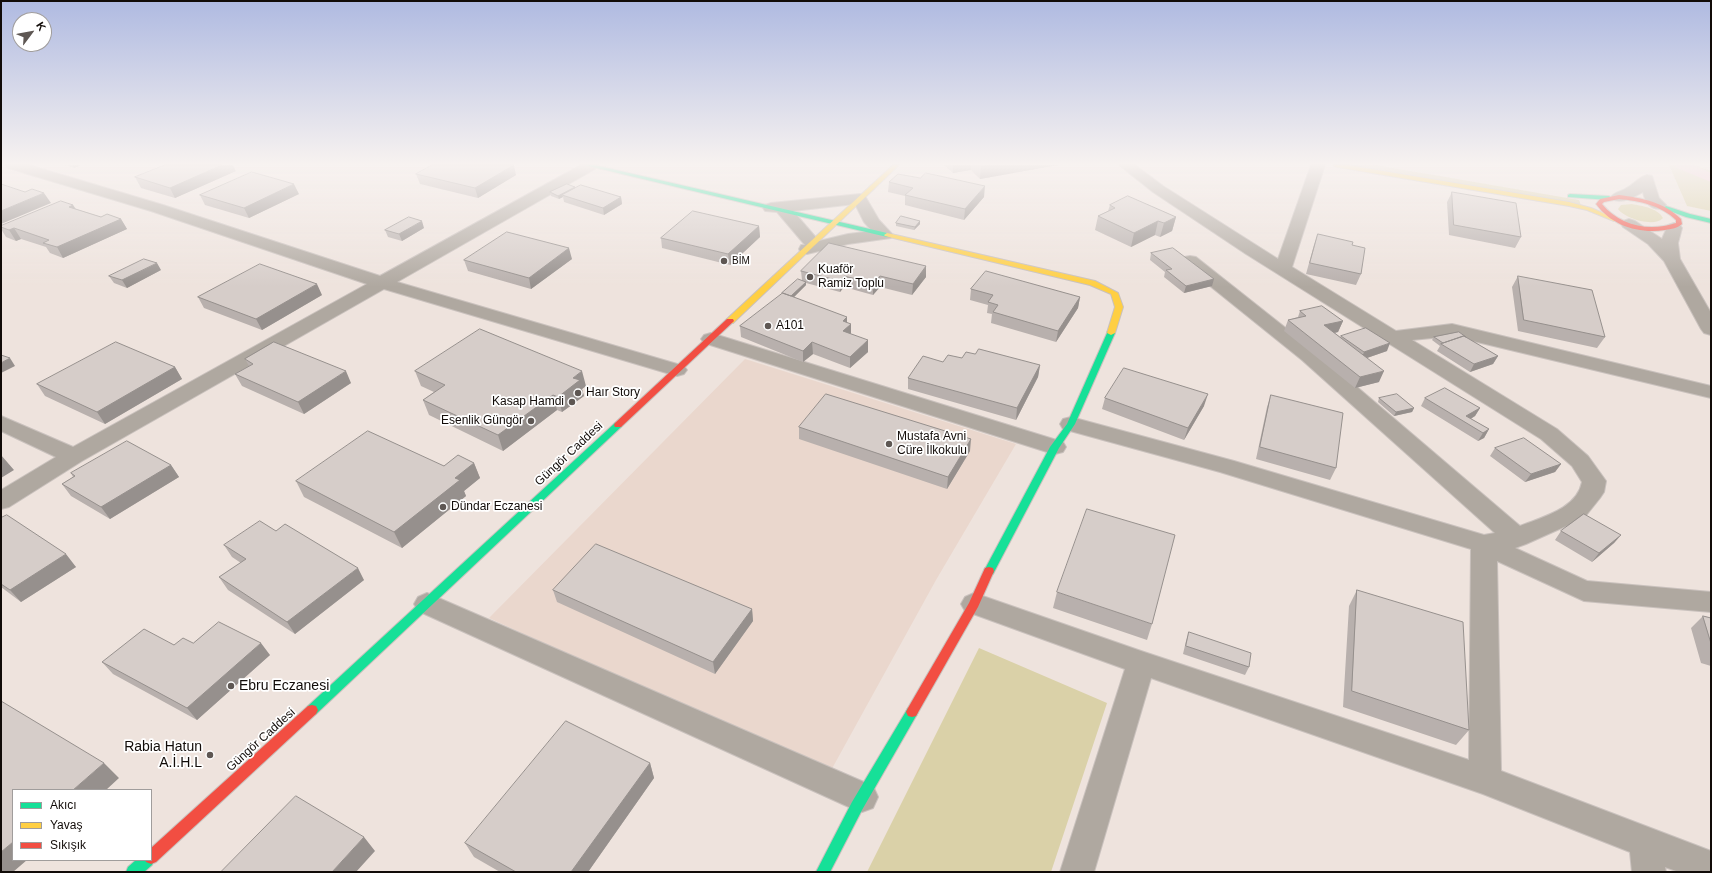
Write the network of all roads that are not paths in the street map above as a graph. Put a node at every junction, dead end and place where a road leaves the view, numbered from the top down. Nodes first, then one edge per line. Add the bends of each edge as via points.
1 (149, 206) edge
2 (518, 206) edge
3 (759, 206) edge
4 (809, 206) edge
5 (853, 206) edge
6 (864, 206) edge
7 (1184, 206) edge
8 (1304, 206) edge
9 (1575, 206) edge
10 (1599, 206) edge
11 (1659, 206) edge
12 (1660, 206) edge
13 (777, 210) junction
14 (1711, 221) edge
15 (1622, 222) junction
16 (835, 223) junction
17 (1681, 228) junction
18 (1700, 228) dead end
19 (1711, 230) edge
20 (884, 235) junction
21 (810, 246) junction
22 (1187, 259) edge
23 (1671, 259) junction
24 (1283, 269) junction
25 (384, 283) junction
26 (1704, 306) edge
27 (1711, 329) edge
28 (1392, 337) junction
29 (711, 339) junction
30 (677, 370) junction
31 (1711, 392) edge
32 (1, 423) edge
33 (1071, 424) junction
34 (1056, 447) junction
35 (74, 456) junction
36 (1, 501) edge
37 (1517, 538) junction
38 (1484, 544) junction
39 (1711, 602) edge
40 (427, 604) junction
41 (974, 604) junction
42 (1141, 664) junction
43 (1485, 780) junction
44 (862, 797) junction
45 (152, 856) edge
46 (1647, 857) edge
47 (146, 861) edge
48 (1711, 868) edge
49 (135, 872) edge
50 (823, 872) edge
51 (1076, 872) edge

1 - 25 street
2 - 25 street
3 - 13 main road
4 - 13 street
5 - 16 main road, Güngör Caddesi
6 - 20 street via 872,222
7 - 24 street
8 - 24 street
9 - 15 main road
10 - 15 main road via 1600,209
11 - 17 main road via 1679,220
12 - 14 main road
13 - 16 main road
13 - 21 street via 797,224
15 - 17 main road via 1655,229
15 - 23 street via 1654,240
16 - 20 main road
16 - 21 main road, Güngör Caddesi
17 - 23 street via 1670,235 1668,243
18 - 19 main road
20 - 21 street
20 - 33 main road via 1092,283 1114,292 1119,307 1115,324
21 - 29 main road, Güngör Caddesi
22 - 37 street via 1309,356
23 - 26 street
24 - 28 street
25 - 30 street
25 - 35 street
26 - 27 street
28 - 31 street via 1452,330
28 - 37 street via 1549,434 1580,461 1594,481 1592,492 1575,512
29 - 30 main road, Güngör Caddesi
29 - 34 street
30 - 40 main road, Güngör Caddesi
32 - 35 street
33 - 34 main road
33 - 38 street via 1226,466
34 - 41 main road via 1000,547
35 - 36 street
37 - 38 street
38 - 39 street via 1584,591
38 - 43 street
40 - 44 street
40 - 45 main road, Güngör Caddesi
41 - 42 street
41 - 44 main road
42 - 43 street
42 - 51 street
43 - 46 street
44 - 50 main road
46 - 48 street
47 - 49 main road

